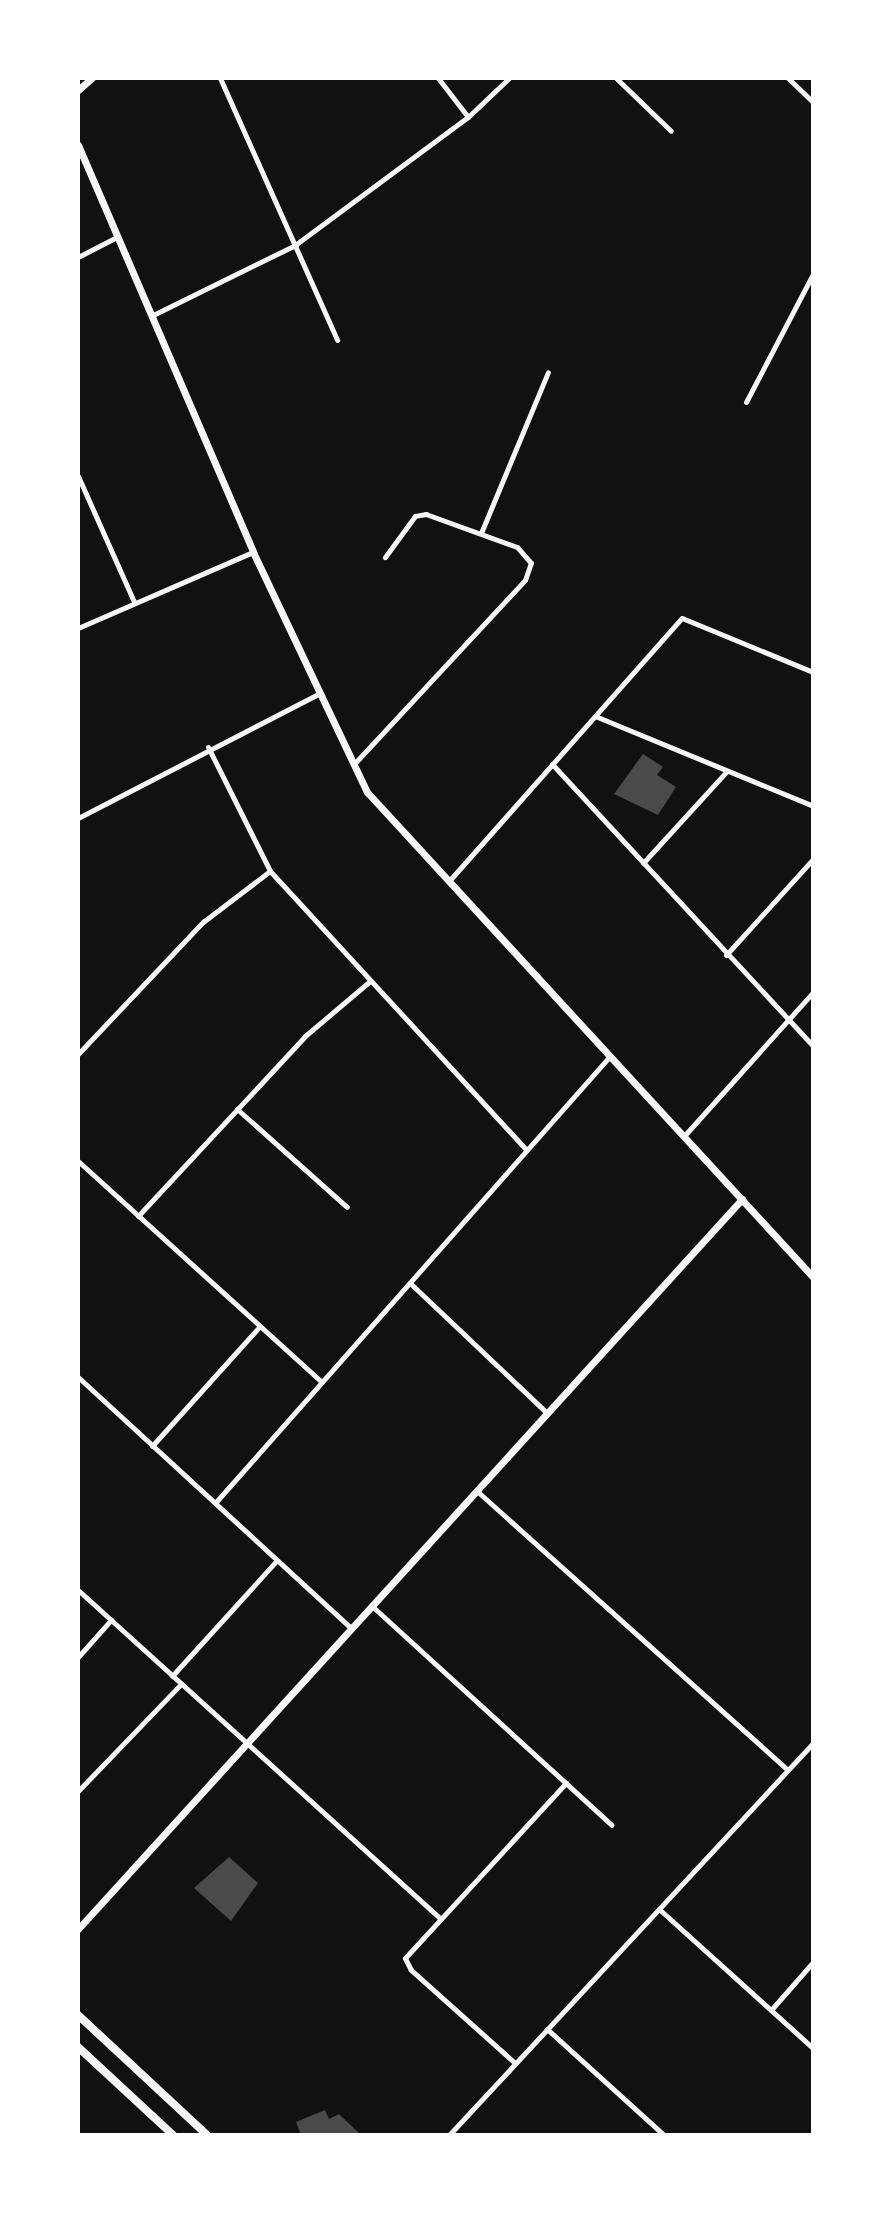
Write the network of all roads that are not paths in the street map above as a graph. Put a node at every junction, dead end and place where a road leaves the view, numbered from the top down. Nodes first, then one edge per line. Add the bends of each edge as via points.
1 (92, 78) edge
2 (220, 78) edge
3 (438, 78) edge
4 (509, 78) edge
5 (616, 78) edge
6 (788, 78) edge
7 (78, 90) edge
8 (813, 102) edge
9 (468, 117) junction
10 (671, 131) dead end
11 (78, 147) edge
12 (115, 238) junction
13 (295, 245) junction
14 (78, 257) edge
15 (813, 274) edge
16 (150, 316) junction
17 (337, 340) dead end
18 (548, 372) dead end
19 (746, 402) dead end
20 (78, 476) edge
21 (481, 533) junction
22 (253, 552) junction
23 (385, 557) dead end
24 (134, 602) junction
25 (78, 628) edge
26 (813, 672) edge
27 (320, 693) junction
28 (595, 716) junction
29 (208, 747) junction
30 (552, 764) junction
31 (353, 765) junction
32 (726, 772) junction
33 (813, 806) edge
34 (78, 818) edge
35 (813, 859) edge
36 (643, 863) junction
37 (270, 871) junction
38 (449, 881) junction
39 (726, 955) junction
40 (369, 982) junction
41 (813, 992) edge
42 (786, 1021) junction
43 (813, 1046) edge
44 (78, 1054) edge
45 (610, 1055) junction
46 (237, 1109) junction
47 (684, 1136) junction
48 (527, 1150) junction
49 (78, 1161) edge
50 (742, 1199) junction
51 (347, 1207) dead end
52 (138, 1216) junction
53 (813, 1277) edge
54 (410, 1283) junction
55 (260, 1326) junction
56 (78, 1377) edge
57 (322, 1382) junction
58 (548, 1414) junction
59 (152, 1446) junction
60 (478, 1492) junction
61 (215, 1503) junction
62 (277, 1560) junction
63 (78, 1590) edge
64 (373, 1607) junction
65 (111, 1620) junction
66 (353, 1630) junction
67 (78, 1657) edge
68 (172, 1676) junction
69 (181, 1684) junction
70 (813, 1743) edge
71 (248, 1745) junction
72 (788, 1770) junction
73 (566, 1783) junction
74 (78, 1791) edge
75 (612, 1825) dead end
76 (659, 1909) junction
77 (441, 1919) junction
78 (78, 1929) edge
79 (813, 1962) edge
80 (771, 2010) junction
81 (78, 2015) edge
82 (547, 2029) junction
83 (78, 2047) edge
84 (813, 2048) edge
85 (515, 2063) junction
86 (173, 2135) edge
87 (207, 2135) edge
88 (449, 2135) edge
89 (664, 2135) edge

1 - 7 street
2 - 13 street
3 - 9 street
4 - 9 street
5 - 10 street
6 - 8 street
9 - 13 street
11 - 12 street
12 - 14 street
12 - 16 street
13 - 16 street
13 - 17 street
15 - 19 street
16 - 22 street
18 - 21 street
20 - 24 street
21 - 23 street via 426,514 415,516
21 - 31 street via 526,554 530,571
22 - 24 street
22 - 27 street
24 - 25 street
26 - 28 street via 682,618
27 - 29 street
27 - 31 street
28 - 30 street
28 - 32 street
29 - 34 street
29 - 37 street
30 - 36 street
30 - 38 street
31 - 38 street via 367,792
32 - 33 street
32 - 36 street
35 - 39 street
36 - 39 street
37 - 40 street
37 - 44 street via 203,922
38 - 45 street
39 - 42 street
40 - 46 street via 305,1036
40 - 48 street
41 - 42 street
42 - 43 street
42 - 47 street
45 - 47 street
45 - 48 street
46 - 51 street
46 - 52 street
47 - 50 street
48 - 54 street
49 - 52 street
50 - 53 street
50 - 58 street
52 - 55 street
54 - 57 street
54 - 58 street
55 - 57 street
55 - 59 street
56 - 59 street
57 - 61 street
58 - 60 street
59 - 61 street
60 - 64 street
60 - 72 street
61 - 62 street
62 - 66 street
62 - 68 street
63 - 65 street
64 - 66 street
64 - 73 street
65 - 67 street
65 - 68 street
66 - 71 street
68 - 69 street
69 - 71 street
69 - 74 street
70 - 72 street
71 - 77 street
71 - 78 street
72 - 76 street
73 - 75 street
73 - 77 street
76 - 80 street
76 - 82 street
77 - 85 street via 405,1958 407,1965
79 - 80 street
80 - 84 street
81 - 87 main road
82 - 85 street
82 - 89 street
83 - 86 main road
85 - 88 street

